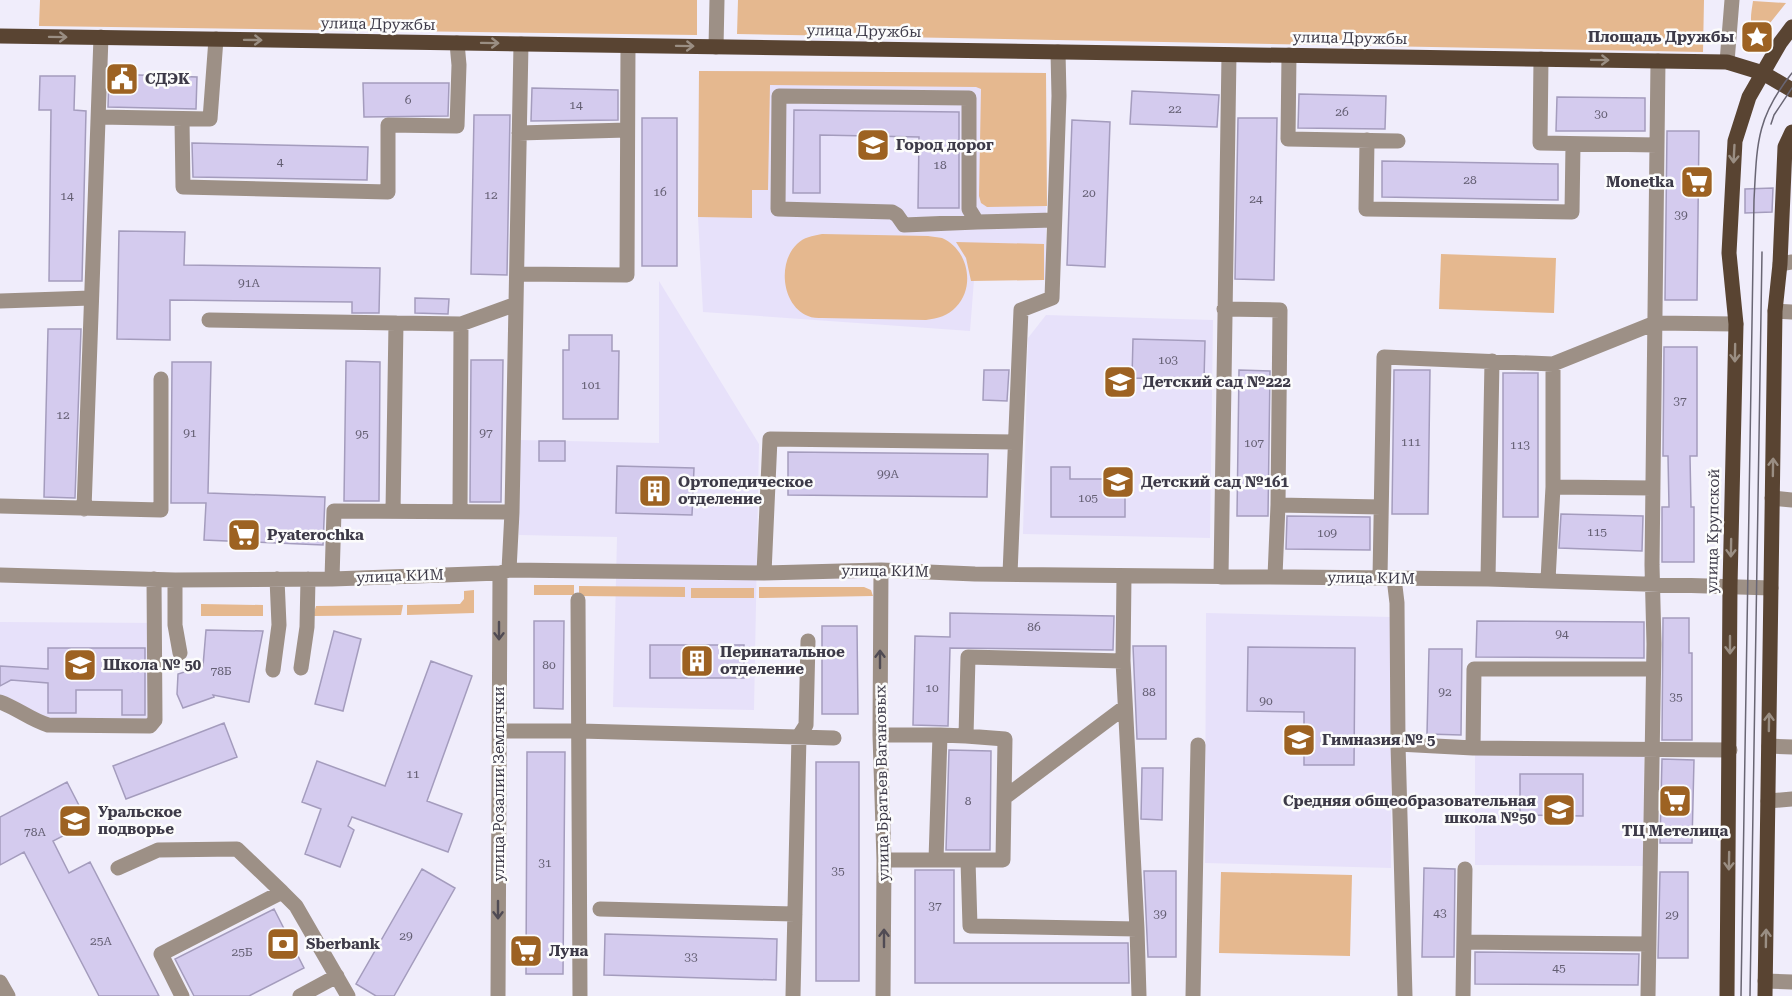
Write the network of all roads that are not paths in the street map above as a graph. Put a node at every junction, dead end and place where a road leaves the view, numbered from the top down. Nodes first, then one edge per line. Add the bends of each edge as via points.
1 (717, 0) edge
2 (1732, 0) edge
3 (1792, 27) edge
4 (0, 36) edge
5 (102, 37) junction
6 (216, 39) junction
7 (457, 43) junction
8 (521, 44) junction
9 (628, 45) junction
10 (716, 47) junction
11 (1058, 52) junction
12 (1229, 55) junction
13 (1289, 56) junction
14 (1541, 59) junction
15 (1658, 61) junction
16 (1727, 62) junction
17 (1763, 74) junction
18 (1792, 90) edge
19 (1749, 97) junction
20 (99, 117) junction
21 (182, 120) junction
22 (627, 130) junction
23 (1792, 132) edge
24 (519, 133) junction
25 (1367, 140) junction
26 (1398, 141) dead end
27 (1573, 144) junction
28 (1657, 145) junction
29 (1054, 220) junction
30 (977, 222) junction
31 (1786, 263) edge
32 (517, 274) junction
33 (91, 298) junction
34 (0, 301) edge
35 (516, 304) junction
36 (1224, 309) junction
37 (1775, 311) junction
38 (1792, 312) edge
39 (208, 320) dead end
40 (396, 323) junction
41 (1655, 323) junction
42 (461, 324) junction
43 (1736, 324) junction
44 (1492, 361) junction
45 (1553, 364) junction
46 (161, 379) dead end
47 (1015, 442) junction
48 (1553, 487) junction
49 (1653, 488) junction
50 (1772, 498) junction
51 (1792, 500) edge
52 (1278, 505) junction
53 (0, 506) edge
54 (1381, 507) junction
55 (84, 509) junction
56 (393, 511) junction
57 (460, 512) junction
58 (512, 512) junction
59 (881, 570) junction
60 (504, 572) junction
61 (764, 573) junction
62 (1010, 574) junction
63 (0, 575) edge
64 (1124, 576) junction
65 (1275, 576) junction
66 (1221, 577) junction
67 (1387, 578) junction
68 (154, 579) junction
69 (278, 579) junction
70 (308, 579) junction
71 (332, 579) junction
72 (1488, 579) junction
73 (175, 580) junction
74 (1548, 580) junction
75 (1653, 584) junction
76 (1730, 586) junction
77 (1771, 588) junction
78 (578, 600) dead end
79 (808, 641) dead end
80 (180, 653) dead end
81 (1123, 661) junction
82 (301, 668) dead end
83 (1653, 669) junction
84 (273, 670) dead end
85 (0, 702) edge
86 (1125, 707) junction
87 (499, 731) junction
88 (580, 731) junction
89 (880, 735) junction
90 (940, 735) junction
91 (799, 736) junction
92 (966, 736) junction
93 (834, 738) dead end
94 (1398, 744) junction
95 (1198, 745) dead end
96 (1769, 746) junction
97 (1792, 747) edge
98 (1473, 748) junction
99 (1652, 749) junction
100 (1730, 750) junction
101 (1004, 798) junction
102 (1792, 799) edge
103 (1768, 801) junction
104 (884, 860) junction
105 (936, 860) junction
106 (968, 860) junction
107 (118, 868) dead end
108 (1465, 870) dead end
109 (282, 892) junction
110 (600, 909) dead end
111 (795, 914) junction
112 (1137, 929) junction
113 (1464, 942) junction
114 (1649, 944) junction
115 (337, 976) junction
116 (0, 982) edge
117 (1792, 982) edge
118 (1765, 988) edge
119 (8, 996) edge
120 (182, 996) edge
121 (300, 996) edge
122 (348, 996) edge
123 (498, 996) edge
124 (580, 996) edge
125 (793, 996) edge
126 (883, 996) edge
127 (1139, 996) edge
128 (1193, 996) edge
129 (1405, 996) edge
130 (1462, 996) edge
131 (1648, 996) edge
132 (1727, 996) edge

1 - 10 street
2 - 16 street
3 - 17 main road, улица Крупской
4 -> 5 main road, улица Дружбы
5 - 6 main road, улица Дружбы
5 - 20 street
6 -> 7 main road, улица Дружбы
6 - 21 street via 210,119
7 -> 8 main road, улица Дружбы
7 - 21 street via 457,126 388,125 388,192 183,187
8 - 9 main road, улица Дружбы
8 - 24 street, улица Розалии Землячки
9 -> 10 main road, улица Дружбы
9 - 22 street
10 - 11 main road, улица Дружбы
11 - 12 main road, улица Дружбы
11 - 29 street
12 - 13 main road, улица Дружбы
12 - 36 street
13 - 14 main road, улица Дружбы
13 - 25 street via 1288,139
14 -> 15 main road, улица Дружбы
14 - 27 street via 1540,143
15 - 16 main road, улица Дружбы
15 - 28 street
16 - 17 main road
16 - 19 main road via 1741,70
17 - 18 main road
17 - 19 main road, улица Крупской
19 -> 43 main road, улица Крупской via 1735,141 1730,253
20 - 21 street
20 - 33 street
22 - 24 street
22 - 32 street via 627,275
23 - 31 main road via 1785,147
24 - 32 street, улица Розалии Землячки
25 - 26 street
25 - 27 street via 1366,209 1572,212
27 - 28 street
28 - 41 street
29 - 30 street
29 - 47 street via 1052,298 1021,310
30 - 30 street via 969,209 969,98 779,96 778,209 892,212 904,225
31 - 37 main road
32 - 35 street, улица Розалии Землячки
33 - 34 street
33 - 55 street
35 - 42 street
35 - 58 street, улица Розалии Землячки
36 - 52 street via 1285,310
36 - 66 street
37 - 38 street
50 -> 37 main road
39 - 40 street
40 - 42 street
40 - 56 street
41 - 43 street
41 - 45 street
41 - 49 street
42 - 57 street
43 -> 76 main road, улица Крупской
44 - 45 street
44 - 54 street via 1384,357
44 - 72 street
45 - 48 street
46 - 55 street via 161,510
47 - 61 street via 770,439
47 - 62 street
48 - 49 street
48 - 74 street
49 - 75 street
50 - 51 street
50 - 77 main road
52 - 54 street
52 - 65 street
53 - 55 street
54 - 67 street
56 - 57 street
56 - 71 street via 334,511
57 - 58 street
58 - 60 street, улица Розалии Землячки
59 - 61 street, улица КИМ
59 - 62 street, улица КИМ
89 -> 59 street, улица Братьев Вагановых
60 - 61 street, улица КИМ
60 - 71 street, улица КИМ
60 -> 87 street, улица Розалии Землячки
62 - 64 street, улица КИМ
63 - 68 street, улица КИМ
64 - 66 street, улица КИМ
64 - 81 street
65 - 66 street, улица КИМ
65 - 67 street, улица КИМ
67 - 72 street, улица КИМ
67 - 94 street via 1397,603
68 - 73 street, улица КИМ
68 - 85 street via 155,720 150,726 48,725
69 - 70 street, улица КИМ
69 - 73 street, улица КИМ
69 - 84 street via 279,625
70 - 71 street, улица КИМ
70 - 82 street
72 - 74 street, улица КИМ
73 - 80 street via 175,625
74 - 75 street, улица КИМ
75 - 76 street, улица КИМ
75 - 83 street
76 - 77 street, улица КИМ
76 -> 100 main road, улица Крупской
96 -> 77 main road
78 - 88 street
79 - 91 street via 806,725
81 - 86 street
81 - 92 street via 968,657
83 - 98 street via 1474,669
83 - 99 street
86 - 101 street
86 - 112 street
87 - 88 street
87 -> 123 street, улица Розалии Землячки
88 - 91 street
88 - 124 street
89 - 90 street
89 - 104 street, улица Братьев Вагановых
90 - 92 street
90 - 105 street
91 - 93 street
91 - 111 street
92 - 101 street via 1005,739
94 - 98 street
94 - 129 street
95 - 128 street
96 - 97 street
96 - 103 main road
98 - 99 street
99 - 100 street
99 - 114 street
100 -> 132 main road, улица Крупской
101 - 106 street via 1003,860
102 - 103 street
118 -> 103 main road
104 - 105 street
126 -> 104 street, улица Братьев Вагановых
105 - 106 street
106 - 112 street via 970,926
107 - 109 street via 158,850 237,849
108 - 113 street
109 - 115 street via 296,906
109 - 120 street via 161,954
110 - 111 street
111 - 125 street
112 - 127 street
113 - 114 street
113 - 130 street
114 - 131 street
115 - 121 street
115 - 122 street
116 - 119 street
117 - 118 street

